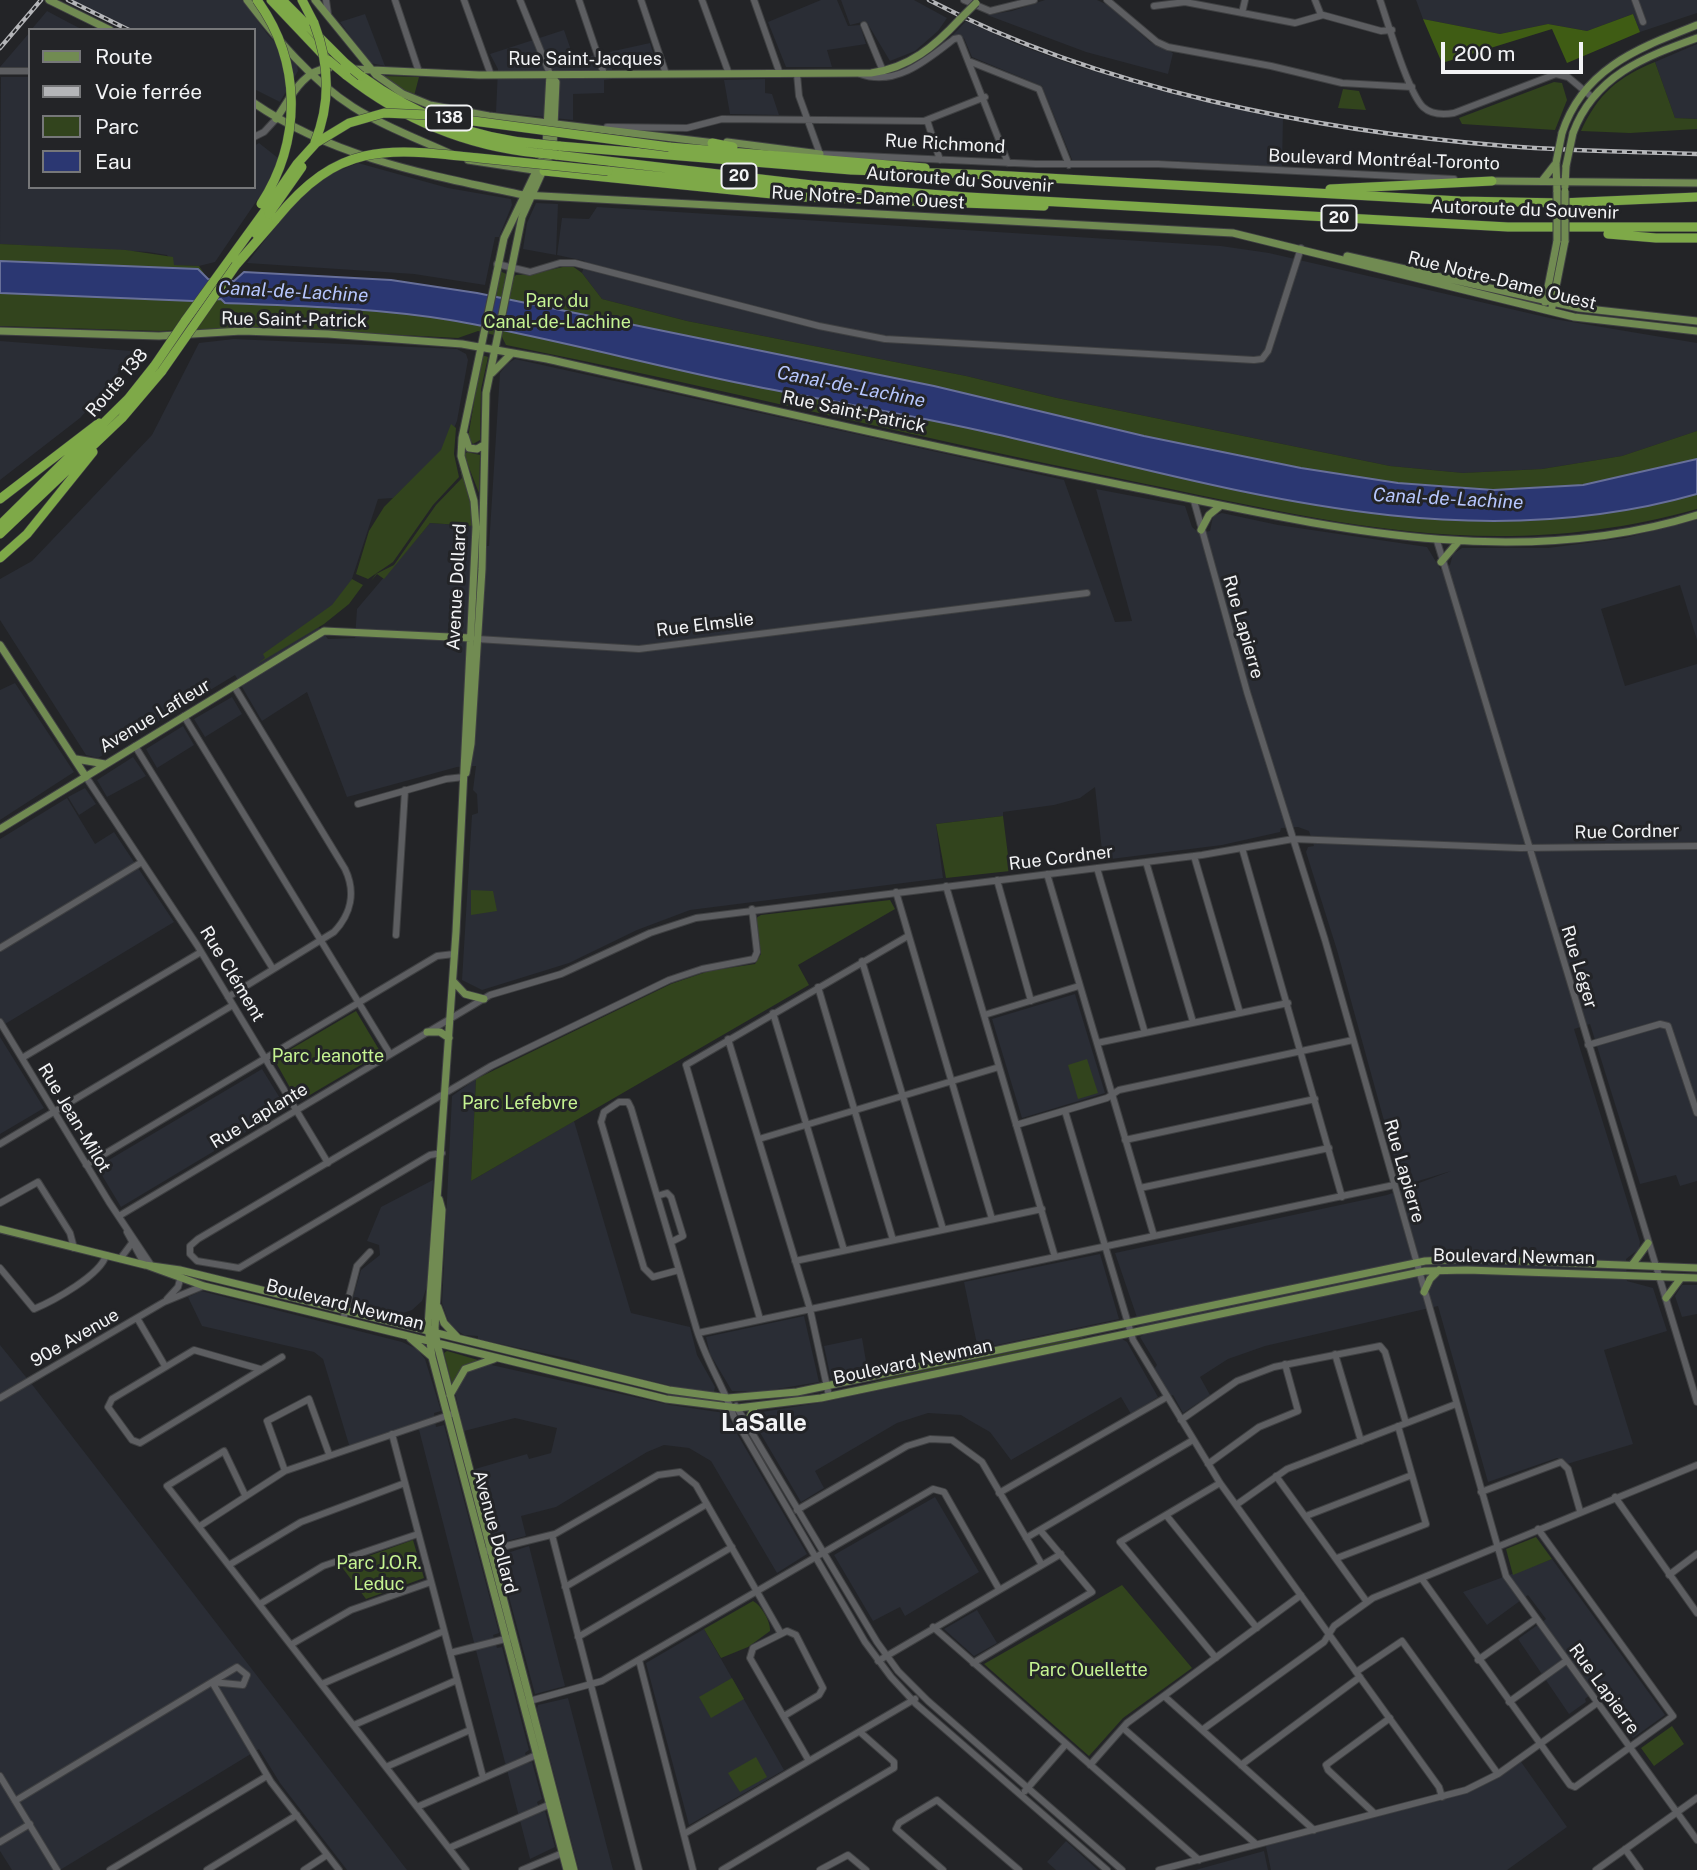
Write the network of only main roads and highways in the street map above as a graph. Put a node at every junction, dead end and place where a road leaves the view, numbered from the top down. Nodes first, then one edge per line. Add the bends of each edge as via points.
1 (50, 0) edge
2 (247, 0) edge
3 (257, 0) edge
4 (271, 0) edge
5 (282, 0) edge
6 (302, 0) edge
7 (315, 0) edge
8 (977, 2) edge
9 (1697, 25) edge
10 (106, 28) edge
11 (1697, 38) edge
12 (371, 70) junction
13 (312, 72) junction
14 (550, 74) junction
15 (256, 104) edge
16 (276, 119) junction
17 (552, 124) junction
18 (712, 143) junction
19 (538, 149) junction
20 (557, 150) junction
21 (820, 154) road end
22 (776, 156) junction
23 (1556, 165) junction
24 (540, 171) junction
25 (993, 175) junction
26 (1492, 181) joint
27 (1542, 181) junction
28 (1561, 182) junction
29 (1697, 183) edge
30 (1294, 191) junction
31 (527, 195) junction
32 (1697, 197) edge
33 (873, 200) junction
34 (1110, 206) junction
35 (1697, 227) edge
36 (1568, 229) junction
37 (1697, 238) edge
38 (237, 246) junction
39 (236, 265) junction
40 (1548, 306) junction
41 (1697, 321) edge
42 (0, 331) edge
43 (1697, 331) edge
44 (482, 334) junction
45 (497, 338) junction
46 (462, 344) junction
47 (480, 347) junction
48 (494, 350) junction
49 (512, 353) junction
50 (158, 368) junction
51 (489, 376) junction
52 (119, 414) junction
53 (464, 428) junction
54 (482, 446) junction
55 (0, 499) edge
56 (1219, 507) junction
57 (1697, 515) edge
58 (0, 525) edge
59 (1201, 530) road end
60 (0, 534) edge
61 (1458, 542) junction
62 (0, 558) edge
63 (1441, 562) road end
64 (326, 630) joint
65 (473, 638) junction
66 (0, 645) edge
67 (3, 655) edge
68 (74, 758) junction
69 (106, 765) junction
70 (86, 777) junction
71 (0, 829) edge
72 (452, 981) junction
73 (484, 999) road end
74 (427, 1032) road end
75 (449, 1038) junction
76 (439, 1199) junction
77 (0, 1229) edge
78 (1648, 1243) road end
79 (1632, 1265) junction
80 (1697, 1268) edge
81 (1439, 1270) junction
82 (185, 1275) junction
83 (1681, 1278) junction
84 (1697, 1278) edge
85 (1424, 1292) road end
86 (1666, 1298) road end
87 (437, 1303) junction
88 (432, 1332) junction
89 (406, 1336) junction
90 (460, 1339) junction
91 (433, 1343) junction
92 (432, 1357) junction
93 (498, 1359) junction
94 (450, 1395) junction
95 (754, 1408) junction
96 (451, 1415) junction
97 (748, 1421) road end
98 (566, 1852) junction
99 (567, 1870) edge
100 (574, 1870) edge

1 - 10 main road
2 - 13 main road via 275,38
3 - 38 highway, bridge via 275,28 285,56 292,117 279,172
4 - 19 highway, Autoroute du Souvenir / 20, bridge via 328,60 383,102 435,128 489,146
5 - 19 highway, Autoroute du Souvenir / 20, bridge via 360,76 431,117
6 - 39 highway, bridge via 325,60 323,118 303,165
7 - 12 main road
8 - 14 main road, Rue Saint-Jacques, bridge via 927,51 883,71
9 - 23 main road, bridge via 1627,54 1584,90 1562,133
11 - 28 main road, bridge via 1623,70 1592,97 1573,133
12 - 13 main road, Rue Saint-Jacques
12 - 14 main road, Rue Saint-Jacques
12 - 17 main road via 403,94 437,108
13 - 16 main road
13 - 24 main road via 356,108 452,154
14 - 17 main road
15 - 16 main road, Rue Notre-Dame Ouest
16 - 31 main road, Rue Notre-Dame Ouest via 386,163 458,183
17 - 18 main road
17 - 24 main road via 552,153
18 - 21 main road
18 - 22 highway
19 - 20 highway, Autoroute du Souvenir / 20, bridge
20 - 25 highway, Autoroute du Souvenir / 20
20 - 34 highway, Autoroute du Souvenir / 20 via 812,185
22 - 25 highway, 138
22 - 38 highway, 138, bridge via 669,147 421,114 372,116 337,129 310,149
23 - 27 main road
23 - 28 main road
24 - 31 main road
24 - 33 highway
25 - 30 highway, Autoroute du Souvenir / 20
26 - 27 main road, Boulevard Montréal-Toronto
26 - 30 highway
27 - 28 main road, Boulevard Montréal-Toronto
28 - 29 main road, Boulevard Montréal-Toronto
28 - 40 main road, bridge via 1561,241
30 - 32 highway, Autoroute du Souvenir / 20 via 1501,203
31 - 40 main road, Rue Notre-Dame Ouest via 1210,231
31 - 44 main road, Avenue Dollard via 507,227
31 - 45 main road, Avenue Dollard
33 - 34 highway, 138
33 - 39 highway, 138, bridge via 414,151 367,155 310,182
34 - 36 highway, Autoroute du Souvenir / 20
35 - 36 highway, Autoroute du Souvenir / 20
36 - 37 highway
38 - 50 highway, Route 138 / 138, bridge
39 - 50 highway, Route 138 / 138, bridge
40 - 41 main road, Rue Notre-Dame Ouest
40 - 43 main road, Rue Notre-Dame Ouest via 1594,321
42 - 46 main road, Rue Saint-Patrick via 159,336 285,332
44 - 46 main road
44 - 47 main road, Avenue Dollard
45 - 48 main road, Avenue Dollard
45 - 49 main road
46 - 47 main road, Rue Saint-Patrick
47 - 48 main road, Rue Saint-Patrick
47 - 53 main road, Avenue Dollard
48 - 49 main road, Rue Saint-Patrick
48 - 51 main road, Avenue Dollard
49 - 51 main road
49 - 56 main road, Rue Saint-Patrick
50 - 52 highway, Route 138 / 138
51 - 54 main road, Avenue Dollard
52 - 55 highway
52 - 58 highway, Route 138 / 138
52 - 60 highway, Route 138 / 138
52 - 62 highway via 31,529
53 - 54 main road via 468,447
53 - 65 main road, Avenue Dollard via 461,456 477,521
54 - 65 main road, Avenue Dollard via 483,550
56 - 59 main road via 1209,514
56 - 61 main road, Rue Saint-Patrick via 1325,527
57 - 61 main road, Rue Saint-Patrick via 1576,540
61 - 63 main road
64 - 65 main road, Rue Elmslie
64 - 69 main road, Avenue Lafleur
65 - 72 main road, Avenue Dollard via 471,744 464,777
66 - 67 main road, Rue Clément
67 - 68 main road, Rue Clément
68 - 69 main road
68 - 70 main road, Rue Clément
69 - 70 main road, Avenue Lafleur
70 - 71 main road, Avenue Lafleur
72 - 73 main road via 465,994
72 - 75 main road, Avenue Dollard
74 - 75 main road
75 - 76 main road, Avenue Dollard
76 - 87 main road, Avenue Dollard
76 - 88 main road, Avenue Dollard
77 - 82 main road, Boulevard Newman
78 - 79 main road
79 - 80 main road, Boulevard Newman
79 - 90 main road, Boulevard Newman via 1469,1259 1415,1262 776,1396 728,1398 668,1390
81 - 83 main road, Boulevard Newman
81 - 85 main road
81 - 95 main road, Boulevard Newman
82 - 88 main road, Boulevard Newman
82 - 89 main road, Boulevard Newman via 204,1286
83 - 84 main road, Boulevard Newman
83 - 86 main road
87 - 88 main road, Avenue Dollard
87 - 90 main road via 444,1323
88 - 90 main road, Boulevard Newman
88 - 91 main road, Avenue Dollard
89 - 91 main road, Boulevard Newman
89 - 92 main road
91 - 92 main road, Avenue Dollard
91 - 93 main road, Boulevard Newman
91 - 94 main road, Avenue Dollard
92 - 96 main road, Avenue Dollard
93 - 94 main road via 467,1367
93 - 95 main road, Boulevard Newman via 677,1402
94 - 96 main road, Avenue Dollard
95 - 97 main road
96 - 98 main road, Avenue Dollard
98 - 99 main road, Avenue Dollard
98 - 100 main road, Avenue Dollard

